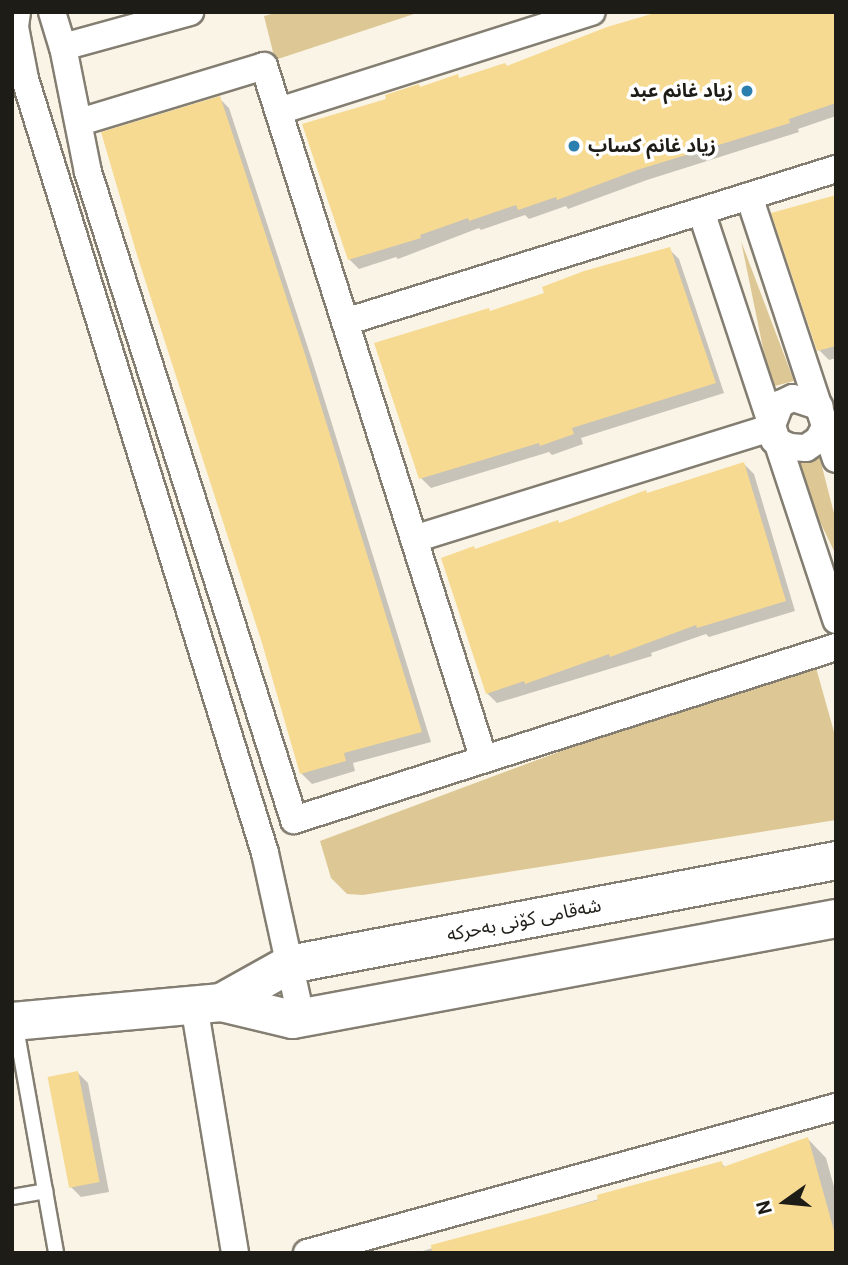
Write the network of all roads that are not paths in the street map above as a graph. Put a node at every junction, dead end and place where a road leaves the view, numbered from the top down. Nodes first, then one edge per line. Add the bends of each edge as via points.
1 (17, 12) edge
2 (51, 12) edge
3 (190, 12) edge
4 (592, 12) edge
5 (63, 47) junction
6 (278, 111) junction
7 (80, 122) junction
8 (836, 169) edge
9 (749, 196) junction
10 (701, 211) junction
11 (345, 322) junction
12 (826, 414) edge
13 (772, 434) junction
14 (836, 459) edge
15 (414, 539) junction
16 (836, 620) edge
17 (836, 646) edge
18 (484, 757) junction
19 (836, 860) edge
20 (836, 918) edge
21 (289, 964) junction
22 (208, 1003) junction
23 (301, 1017) junction
24 (13, 1021) edge
25 (836, 1107) edge
26 (45, 1191) junction
27 (12, 1197) edge
28 (56, 1253) edge
29 (235, 1253) edge
30 (307, 1253) edge

1 - 21 street via 15,27 25,79 265,853
2 - 5 street
3 - 5 street
4 - 6 street
5 - 7 street
6 - 7 street via 264,66
6 - 11 street
7 - 18 street via 88,172 294,820
8 - 9 street
9 - 10 street
9 - 12 street
10 - 11 street
10 - 13 street
11 - 15 street
12 - 13 street via 818,440 806,449 790,447
12 - 13 street via 801,398 786,400 775,411
12 - 14 street
13 - 15 street
13 - 16 street
15 - 18 street
17 - 18 street
19 - 21 street, شەقامی کۆنی بەحرکە
20 - 23 street, شەقامی کۆنی بەحرکە
21 - 22 street, شەقامی کۆنی بەحرکە
21 - 23 street
22 - 23 street, شەقامی کۆنی بەحرکە
22 - 24 street, شەقامی کۆنی بەحرکە
22 - 29 street
24 - 26 lane
25 - 30 street
26 - 27 lane
26 - 28 lane

